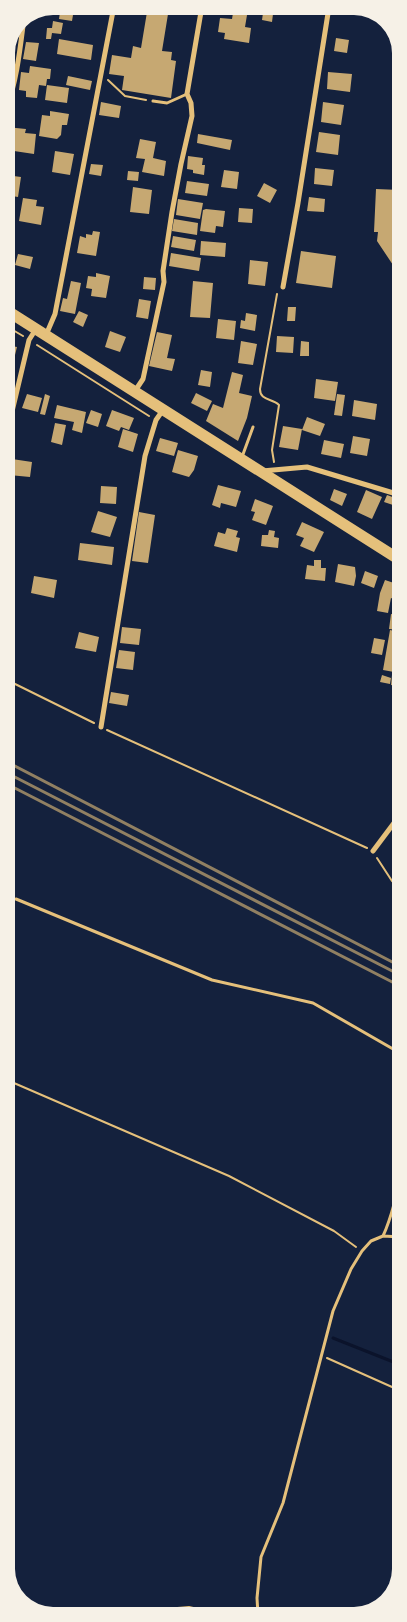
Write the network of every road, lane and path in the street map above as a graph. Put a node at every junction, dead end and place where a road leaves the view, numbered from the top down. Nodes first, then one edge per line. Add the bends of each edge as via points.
1 (112, 15) edge
2 (200, 15) edge
3 (328, 15) edge
4 (22, 30) edge
5 (15, 73) edge
6 (100, 78) junction
7 (187, 94) junction
8 (153, 101) joint
9 (283, 288) joint
10 (15, 316) edge
11 (15, 331) edge
12 (41, 332) junction
13 (25, 337) dead end
14 (34, 343) dead end
15 (135, 391) junction
16 (15, 399) edge
17 (163, 409) junction
18 (149, 416) dead end
19 (253, 427) dead end
20 (241, 459) junction
21 (274, 470) junction
22 (260, 471) junction
23 (392, 493) edge
24 (392, 555) edge
25 (15, 684) edge
26 (102, 727) junction
27 (392, 825) edge
28 (373, 851) junction
29 (392, 881) edge
30 (15, 898) edge
31 (392, 1048) edge
32 (15, 1083) edge
33 (392, 1212) edge
34 (383, 1236) junction
35 (392, 1236) edge
36 (362, 1251) junction
37 (320, 1355) junction
38 (392, 1387) edge
39 (258, 1607) edge

1 - 6 street
2 - 7 street
3 - 9 street
4 - 5 street
6 - 8 path via 111,82 125,96
6 - 12 street via 55,314
7 - 8 lane via 167,103
7 - 15 street via 192,116 172,212 164,282 143,379
9 - 21 path via 278,292 260,389 262,397 279,405 272,450
10 - 12 main road
11 - 13 path
12 - 15 main road
12 - 16 street via 29,340
14 - 18 path
15 - 17 main road
17 - 20 main road
17 - 26 street via 156,420 145,456
19 - 20 lane
20 - 22 main road
21 - 22 street
21 - 23 street via 307,467
22 - 24 main road
25 - 26 path
26 - 28 path
27 - 28 street
28 - 29 path
30 - 31 lane via 212,980 313,1003
32 - 36 path via 229,1176 334,1231
33 - 34 lane
34 - 35 lane
34 - 36 lane via 371,1241
36 - 37 lane via 333,1311
37 - 38 path
37 - 39 lane via 283,1503 261,1557

